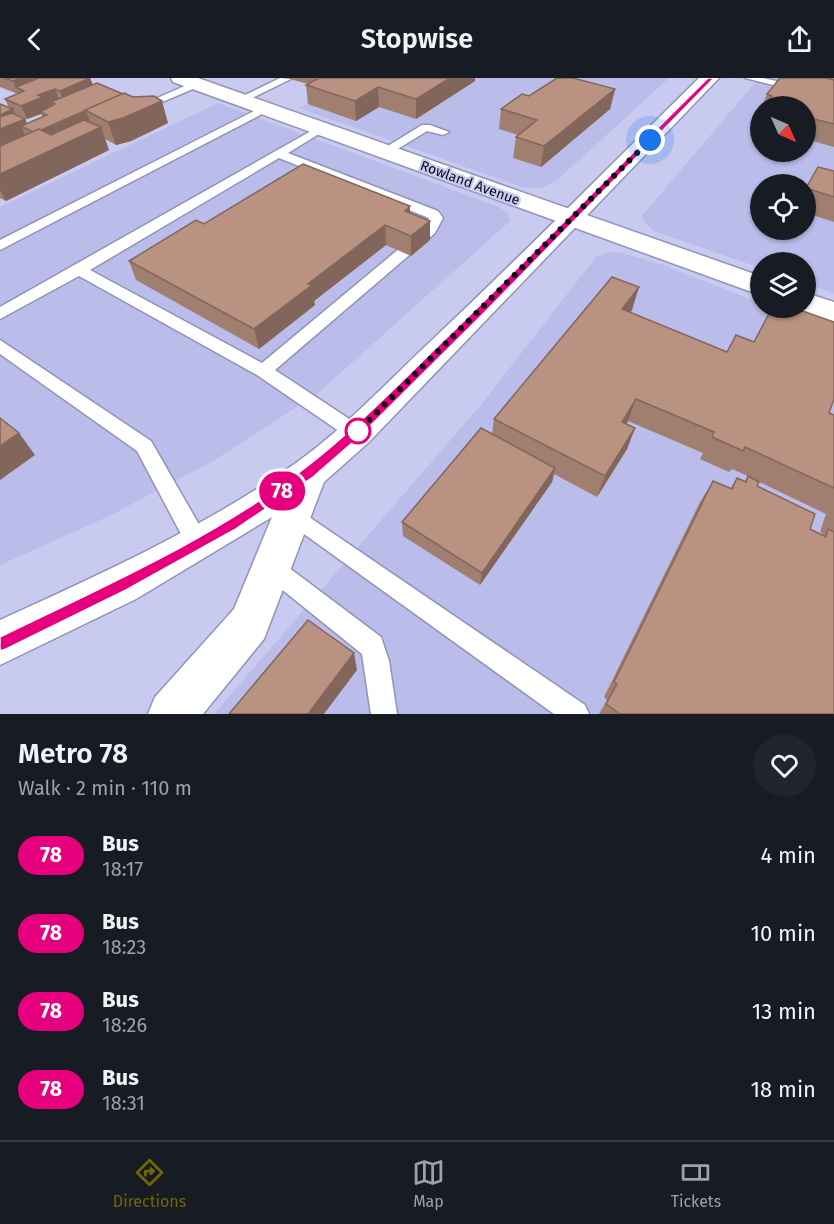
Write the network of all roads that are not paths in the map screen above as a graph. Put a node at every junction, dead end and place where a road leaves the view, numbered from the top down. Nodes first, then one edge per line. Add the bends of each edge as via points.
1 (710, 78) edge
2 (750, 78) edge
3 (286, 79) edge
4 (188, 81) edge
5 (834, 97) edge
6 (240, 100) junction
7 (264, 109) junction
8 (123, 116) edge
9 (320, 129) junction
10 (444, 132) dead end
11 (384, 152) junction
12 (278, 153) junction
13 (571, 219) junction
14 (0, 246) edge
15 (79, 270) junction
16 (750, 282) edge
17 (816, 306) edge
18 (834, 313) edge
19 (0, 314) edge
20 (0, 346) edge
21 (263, 370) junction
22 (356, 433) junction
23 (309, 473) junction
24 (293, 515) junction
25 (197, 542) junction
26 (272, 568) junction
27 (0, 643) edge
28 (172, 714) edge
29 (384, 714) edge
30 (576, 714) edge

1 - 13 main road
2 - 5 lane
3 - 6 lane
4 - 6 main road, Rowland Avenue
4 - 8 lane
6 - 7 main road, Rowland Avenue
7 - 9 main road, Rowland Avenue
7 - 14 lane
9 - 11 main road, Rowland Avenue
9 - 12 lane
10 - 11 lane via 426,127
11 - 13 main road, Rowland Avenue
12 - 15 lane
12 - 21 lane via 436,218 430,230
13 - 16 main road, Rowland Avenue
13 - 22 main road
15 - 19 lane
15 - 21 lane
17 - 18 main road
20 - 25 lane via 144,446
21 - 22 lane
22 - 23 main road
23 - 24 main road
23 - 25 main road
24 - 26 main road
24 - 30 lane
25 - 27 main road via 121,585
26 - 28 main road via 249,624
26 - 29 lane via 372,646

